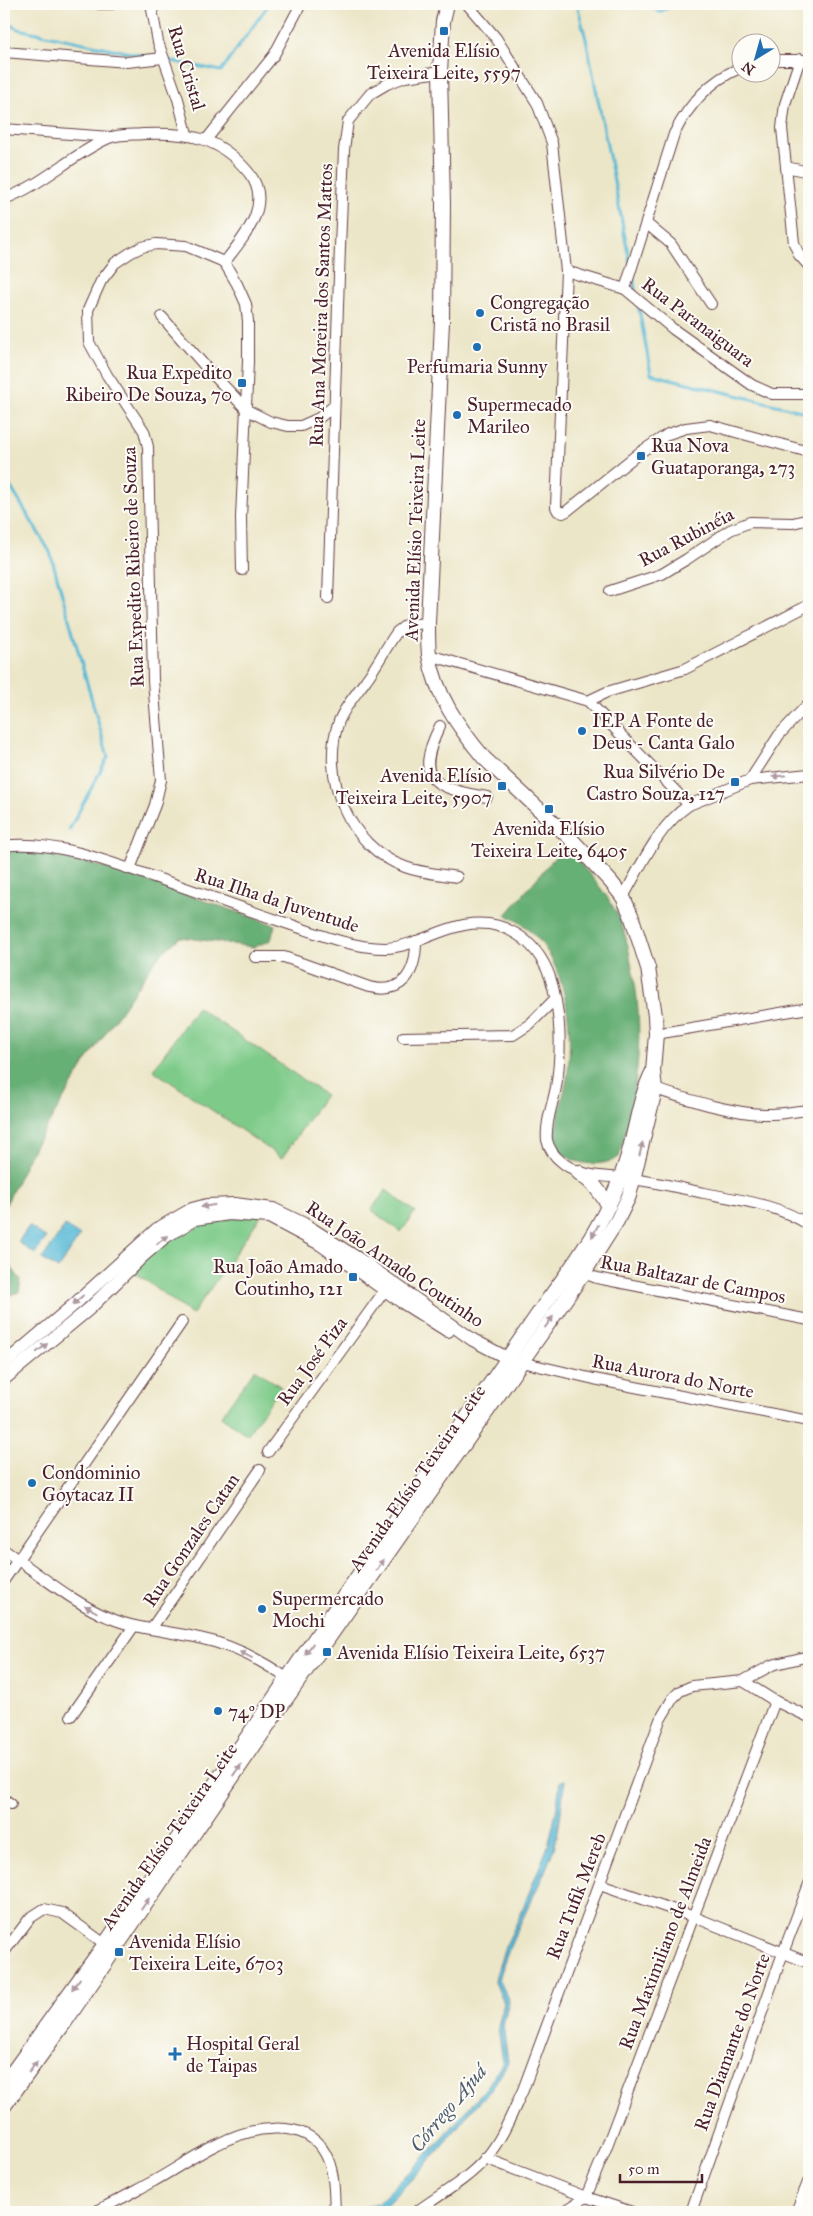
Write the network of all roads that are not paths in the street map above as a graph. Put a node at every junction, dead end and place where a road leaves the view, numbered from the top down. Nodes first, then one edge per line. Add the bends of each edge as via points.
1 (99, 4) edge
2 (112, 4) edge
3 (301, 4) edge
4 (447, 4) edge
5 (467, 4) edge
6 (151, 9) edge
7 (4, 52) edge
8 (163, 58) junction
9 (805, 59) edge
10 (780, 60) edge
11 (440, 72) junction
12 (730, 73) edge
13 (4, 129) edge
14 (187, 134) junction
15 (111, 137) junction
16 (206, 140) junction
17 (786, 167) junction
18 (809, 172) edge
19 (4, 199) edge
20 (647, 224) junction
21 (224, 263) junction
22 (809, 266) edge
23 (566, 271) junction
24 (626, 289) junction
25 (711, 304) dead end
26 (162, 317) dead end
27 (809, 394) edge
28 (334, 406) junction
29 (247, 410) junction
30 (809, 452) edge
31 (809, 519) edge
32 (242, 570) dead end
33 (610, 591) dead end
34 (328, 598) dead end
35 (809, 605) edge
36 (428, 623) junction
37 (429, 655) junction
38 (588, 701) junction
39 (809, 703) edge
40 (440, 726) dead end
41 (809, 774) edge
42 (750, 780) junction
43 (486, 797) dead end
44 (689, 805) junction
45 (4, 846) edge
46 (130, 869) junction
47 (457, 877) dead end
48 (623, 898) junction
49 (416, 941) junction
50 (255, 957) dead end
51 (554, 999) junction
52 (809, 1008) edge
53 (656, 1034) junction
54 (404, 1037) dead end
55 (650, 1088) junction
56 (809, 1110) edge
57 (578, 1172) junction
58 (627, 1178) junction
59 (609, 1205) junction
60 (809, 1225) edge
61 (577, 1271) junction
62 (385, 1290) junction
63 (809, 1320) edge
64 (182, 1322) dead end
65 (516, 1363) junction
66 (4, 1364) edge
67 (4, 1379) edge
68 (809, 1422) edge
69 (268, 1452) dead end
70 (260, 1470) dead end
71 (4, 1550) edge
72 (18, 1560) junction
73 (4, 1580) edge
74 (134, 1626) junction
75 (151, 1629) junction
76 (809, 1656) edge
77 (743, 1680) junction
78 (292, 1682) junction
79 (775, 1701) junction
80 (71, 1716) dead end
81 (809, 1716) edge
82 (600, 1884) junction
83 (809, 1884) edge
84 (694, 1917) junction
85 (109, 1947) junction
86 (4, 1952) edge
87 (783, 1953) junction
88 (809, 1963) edge
89 (4, 2084) edge
90 (4, 2106) edge
91 (485, 2158) junction
92 (809, 2180) edge
93 (586, 2197) junction
94 (94, 2212) edge
95 (335, 2212) edge
96 (416, 2212) edge
97 (564, 2212) edge
98 (632, 2212) edge
99 (691, 2212) edge
100 (796, 2212) edge

1 - 2 street
3 - 16 street via 274,55
4 - 11 main road, Avenida Elísio Teixeira Leite
5 - 23 street via 496,38 516,70 536,103 552,143
6 - 8 street, Rua Cristal
7 - 8 street via 127,62
8 - 14 street, Rua Cristal
9 - 10 street
9 - 17 street via 791,83 783,115 782,142
11 - 28 street, Rua Ana Moreira dos Santos Mattos via 405,77 387,84 370,94 348,121 344,150
11 - 36 main road, Avenida Elísio Teixeira Leite via 442,322
12 - 20 street via 710,84 682,117
13 - 15 street
14 - 15 street
14 - 16 street
15 - 19 street via 31,187
16 - 21 street via 244,167 257,183 259,194 250,228
17 - 18 street
17 - 22 street via 794,243
20 - 24 street
20 - 25 street via 671,244
21 - 29 street via 246,304
21 - 46 street, Rua Expedito Ribeiro de Souza via 186,246 156,244 142,247 110,269 88,310 89,342 144,431 148,447 153,680 160,780 155,805
23 - 24 street, Rua Paranaiguara
23 - 30 street via 558,511 567,511 639,453 668,434 686,428 710,425
24 - 27 street, Rua Paranaiguara via 673,329 752,385 772,394
26 - 29 street
28 - 29 street via 301,426 271,422
28 - 34 street, Rua Ana Moreira dos Santos Mattos
29 - 32 street via 241,518
31 - 33 street, Rua Rubinéia via 793,523 750,522 730,530 662,574
35 - 38 street via 685,669 607,692
36 - 37 main road, Avenida Elísio Teixeira Leite
36 - 47 street via 406,625 397,632 346,708 335,734 333,761 338,794 348,819 360,836 376,850 406,867
37 - 38 street
37 - 48 main road, Avenida Elísio Teixeira Leite via 450,711 470,742 589,857
38 - 44 street
39 - 42 street via 779,735
40 - 43 street via 429,750 431,774 438,784 447,789
41 -> 42 street
42 - 44 street
44 - 48 street via 664,829
45 - 46 street, Rua Ilha da Juventude via 57,847
46 - 49 street, Rua Ilha da Juventude via 346,942 385,948
48 - 53 main road, Avenida Elísio Teixeira Leite via 634,921 648,968
49 - 50 street via 411,970 398,985 381,990 284,957
49 - 51 street, Rua Ilha da Juventude via 463,925 506,927 517,932 538,954 549,976
51 - 54 street via 530,1024 514,1035
51 - 57 street, Rua Ilha da Juventude via 560,1054 547,1139 554,1156
52 - 53 street
53 - 55 main road, Avenida Elísio Teixeira Leite
55 - 56 street via 707,1105 752,1113
55 - 58 main road, Avenida Elísio Teixeira Leite
57 - 58 street, Rua Ilha da Juventude
57 - 59 main road via 594,1185
58 - 59 main road, Avenida Elísio Teixeira Leite
58 - 60 street, Rua Ilha da Juventude via 764,1204
58 - 61 main road, Avenida Elísio Teixeira Leite via 629,1196 617,1221
59 -> 61 main road, Avenida Elísio Teixeira Leite
61 - 63 street, Rua Baltazar de Campos
61 - 65 main road, Avenida Elísio Teixeira Leite
62 - 65 street, Rua João Amado Coutinho via 438,1326
67 -> 62 street, Rua João Amado Coutinho via 89,1309 158,1243 195,1219 229,1214 269,1217 320,1244
62 - 69 street, Rua José Piza
64 - 72 street
65 -> 66 street, Rua João Amado Coutinho via 473,1340 304,1224 273,1209 235,1204 192,1209 157,1229
65 - 68 street, Rua Aurora do Norte
65 - 78 main road, Avenida Elísio Teixeira Leite
70 - 75 street, Rua Gonzales Catan
71 - 72 street
72 - 73 street
74 -> 72 street via 97,1613
74 - 75 street
74 - 80 street
78 -> 75 street via 254,1658 229,1647
76 - 77 street, Rua Tufik Mereb via 772,1665
77 - 79 street
77 - 82 street, Rua Tufik Mereb via 692,1686 673,1698 660,1720
78 - 85 main road, Avenida Elísio Teixeira Leite
79 - 81 street
79 - 84 street, Rua Maximiliano de Almeida
82 - 84 street
82 - 91 street, Rua Tufik Mereb via 523,2090
83 - 87 street, Rua Diamante do Norte
84 - 87 street
84 - 93 street, Rua Maximiliano de Almeida
85 - 86 street via 62,1914 44,1909 30,1918
85 -> 89 main road, Avenida Elísio Teixeira Leite
90 -> 85 main road, Avenida Elísio Teixeira Leite via 65,2022
87 - 88 street
87 - 99 street, Rua Diamante do Norte
91 - 93 street
91 - 96 street, Rua Tufik Mereb
92 - 100 street
93 - 97 street
93 - 98 street
94 - 95 street via 218,2144 245,2134 280,2129 309,2136 325,2152 332,2173

